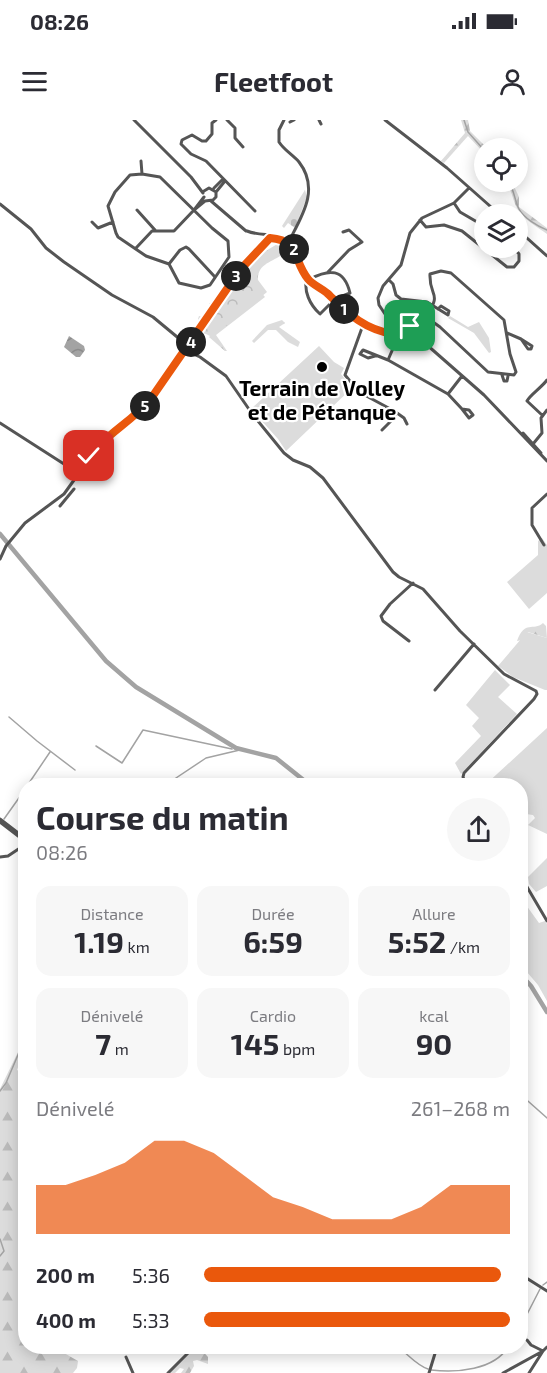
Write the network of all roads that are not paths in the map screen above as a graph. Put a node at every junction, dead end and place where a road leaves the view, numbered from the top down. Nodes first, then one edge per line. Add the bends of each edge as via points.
1 (134, 120) edge
2 (216, 120) edge
3 (227, 120) edge
4 (385, 120) edge
5 (283, 121) edge
6 (243, 147) dead end
7 (141, 161) dead end
8 (142, 174) junction
9 (222, 178) junction
10 (194, 181) junction
11 (469, 188) junction
12 (207, 189) junction
13 (214, 190) junction
14 (204, 195) junction
15 (216, 197) junction
16 (209, 201) junction
17 (454, 203) junction
18 (0, 204) edge
19 (487, 204) edge
20 (137, 210) dead end
21 (194, 210) junction
22 (225, 211) junction
23 (255, 211) dead end
24 (420, 220) junction
25 (474, 220) edge
26 (93, 222) dead end
27 (113, 222) junction
28 (155, 230) junction
29 (343, 232) dead end
30 (268, 237) junction
31 (286, 240) junction
32 (528, 240) edge
33 (474, 241) edge
34 (136, 249) junction
35 (547, 256) edge
36 (495, 258) edge
37 (519, 258) edge
38 (169, 264) junction
39 (328, 272) junction
40 (215, 277) junction
41 (308, 278) junction
42 (389, 280) junction
43 (334, 300) junction
44 (433, 306) junction
45 (438, 309) dead end
46 (426, 317) junction
47 (363, 325) junction
48 (408, 328) junction
49 (397, 333) junction
50 (507, 333) junction
51 (415, 339) junction
52 (521, 339) dead end
53 (189, 348) junction
54 (375, 356) dead end
55 (388, 360) junction
56 (462, 376) junction
57 (547, 380) edge
58 (448, 394) junction
59 (462, 409) dead end
60 (547, 410) edge
61 (396, 413) junction
62 (542, 415) junction
63 (0, 423) edge
64 (407, 424) dead end
65 (382, 430) dead end
66 (532, 443) junction
67 (547, 461) edge
68 (78, 473) junction
69 (74, 489) dead end
70 (64, 494) junction
71 (547, 494) edge
72 (68, 497) junction
73 (60, 506) dead end
74 (544, 544) dead end
75 (0, 559) edge
76 (413, 583) junction
77 (409, 641) dead end
78 (474, 644) junction
79 (435, 690) dead end
80 (463, 778) edge
81 (0, 820) edge
82 (18, 835) edge
83 (18, 849) edge
84 (0, 857) edge
85 (528, 889) edge
86 (547, 921) edge
87 (528, 1279) edge
88 (547, 1292) edge
89 (528, 1341) edge
90 (547, 1347) edge
91 (543, 1351) junction
92 (187, 1354) edge
93 (435, 1354) edge
94 (126, 1358) dead end
95 (133, 1373) edge
96 (168, 1373) edge
97 (429, 1373) edge
98 (503, 1373) edge
99 (529, 1373) edge

1 - 10 street
2 - 9 street via 206,141 190,135 181,144
3 - 6 street
4 - 11 street
5 - 31 street via 279,142 304,170 309,189 307,204
7 - 8 street
8 - 21 street via 160,177
8 - 27 street via 130,175 110,200
9 - 13 street
9 - 23 street
10 - 12 street
10 - 14 street
11 - 17 street
11 - 19 street
12 - 13 street
12 - 14 street
13 - 15 street
14 - 16 street
14 - 21 street
15 - 16 street
15 - 22 street
16 - 21 street
16 - 22 street
17 - 24 street
17 - 25 street
18 - 53 street via 64,262 112,296 153,317
20 - 28 street
21 - 28 street via 174,231
21 - 40 street via 230,245 229,257
22 - 30 street via 247,231
24 - 33 street via 426,226 444,225 462,231
24 - 42 street via 408,236 399,268
26 - 27 street via 98,228
27 - 34 street via 118,237
28 - 34 street
29 - 39 street via 350,230 362,242
30 - 31 street
30 - 53 street via 240,270
31 - 41 street
32 - 35 street
34 - 38 street
36 - 37 street via 510,267 516,266
38 - 40 street via 182,284 201,288 210,285
38 - 40 street via 186,247
39 - 41 street
39 - 43 street via 340,275 350,290
41 - 43 street
41 - 43 street via 309,302 320,314
42 - 44 street via 401,299
42 - 49 street via 377,301
43 - 47 street
44 - 45 street
44 - 46 street
44 - 50 street via 430,274 451,273 502,318
46 - 48 street
46 - 49 street
46 - 50 street via 488,372 502,375 504,381 517,371
47 - 49 street
47 - 61 street via 345,376 358,391
48 - 49 street
48 - 51 street
49 - 51 street
49 - 55 street
50 - 52 street
51 - 56 street
53 - 68 street via 150,400 100,444
53 - 76 street via 228,379 284,453 323,478 393,572
54 - 55 street
55 - 58 street
56 - 58 street
56 - 66 street
57 - 62 street via 527,401
58 - 59 street
60 - 62 street
61 - 64 street
61 - 65 street
62 - 66 street via 542,431
63 - 68 street
66 - 67 street
68 - 70 street
69 - 72 street
70 - 72 street
70 - 75 street via 34,516 10,541
71 - 74 street via 532,508 532,525
72 - 73 street
76 - 77 street via 381,616
76 - 78 street
78 - 79 street
78 - 80 street via 508,677 537,694
81 - 82 street
83 - 84 street
85 - 86 street
87 - 88 street
89 - 91 street
90 - 91 street
91 - 98 street
91 - 99 street
92 - 96 street
93 - 97 street
94 - 95 street

